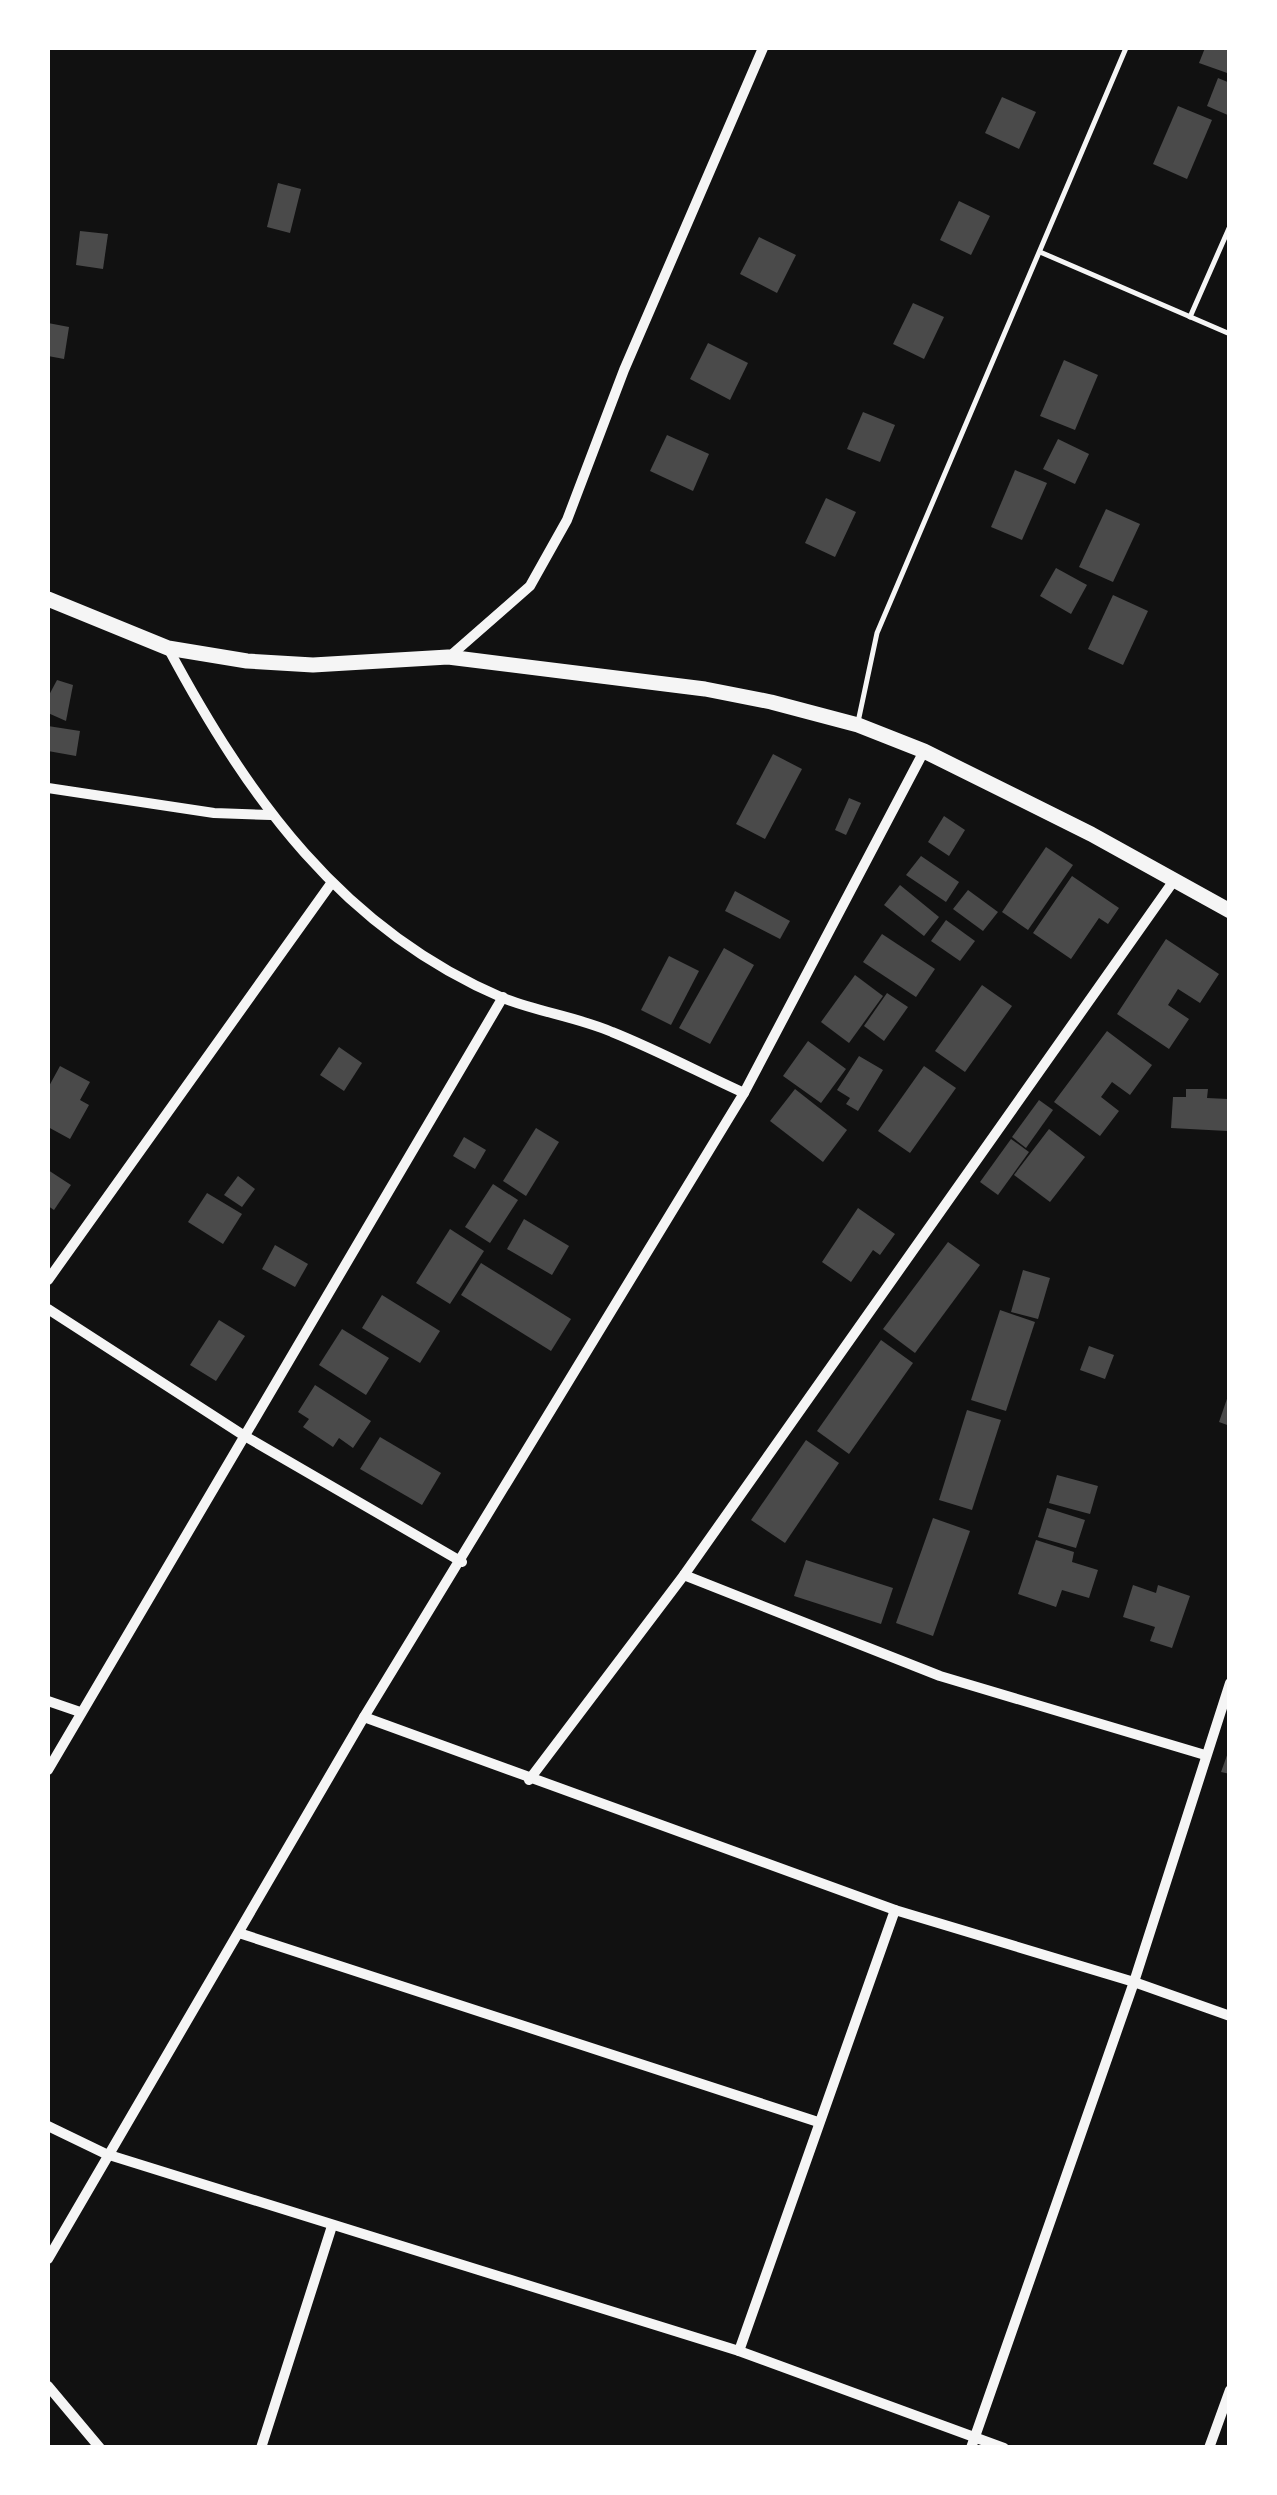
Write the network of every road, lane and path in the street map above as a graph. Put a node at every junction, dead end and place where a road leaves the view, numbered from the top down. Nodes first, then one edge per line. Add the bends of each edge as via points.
1 (763, 48) edge
2 (1126, 48) edge
3 (1230, 226) edge
4 (1040, 252) junction
5 (1190, 317) junction
6 (1230, 334) edge
7 (48, 599) edge
8 (168, 648) junction
9 (448, 657) junction
10 (858, 725) junction
11 (924, 751) junction
12 (48, 788) edge
13 (271, 815) junction
14 (1174, 879) junction
15 (330, 885) junction
16 (1230, 911) edge
17 (503, 998) junction
18 (744, 1093) junction
19 (48, 1280) edge
20 (48, 1309) edge
21 (244, 1434) junction
22 (462, 1562) junction
23 (684, 1576) junction
24 (1230, 1683) edge
25 (48, 1701) edge
26 (80, 1712) junction
27 (364, 1717) junction
28 (1206, 1755) junction
29 (48, 1770) edge
30 (528, 1780) junction
31 (895, 1910) junction
32 (238, 1933) junction
33 (1134, 1982) junction
34 (1230, 2016) edge
35 (818, 2122) junction
36 (48, 2126) edge
37 (106, 2154) junction
38 (332, 2226) junction
39 (48, 2258) edge
40 (739, 2351) junction
41 (48, 2386) edge
42 (1230, 2390) edge
43 (973, 2442) edge
44 (99, 2447) edge
45 (261, 2448) edge
46 (1004, 2448) edge
47 (1209, 2448) edge

1 - 9 street via 567,520 530,586
2 - 4 lane
3 - 5 lane
4 - 5 lane
4 - 10 lane via 878,633
5 - 6 lane
7 - 8 main road
8 - 9 main road via 314,665
8 - 13 street via 212,730
9 - 10 main road via 706,689
10 - 11 main road
11 - 14 main road
11 - 18 street
12 - 13 street
13 - 15 street
14 - 16 main road
14 - 23 street
15 - 17 street via 417,950
15 - 19 street
17 - 18 street via 610,1031
17 - 21 street
18 - 22 street
20 - 21 street
21 - 22 street
21 - 26 street
22 - 27 street
23 - 28 street via 940,1676
23 - 30 street
24 - 28 street
25 - 26 street
26 - 29 street
27 - 30 street
27 - 32 street
28 - 33 street
30 - 31 street
31 - 33 street
31 - 35 street
32 - 35 street
32 - 37 street
33 - 34 street
33 - 43 street
35 - 40 street
36 - 37 street
37 - 38 street
37 - 39 street
38 - 40 street
38 - 45 street
40 - 43 street
41 - 44 street
42 - 47 street
43 - 46 street

